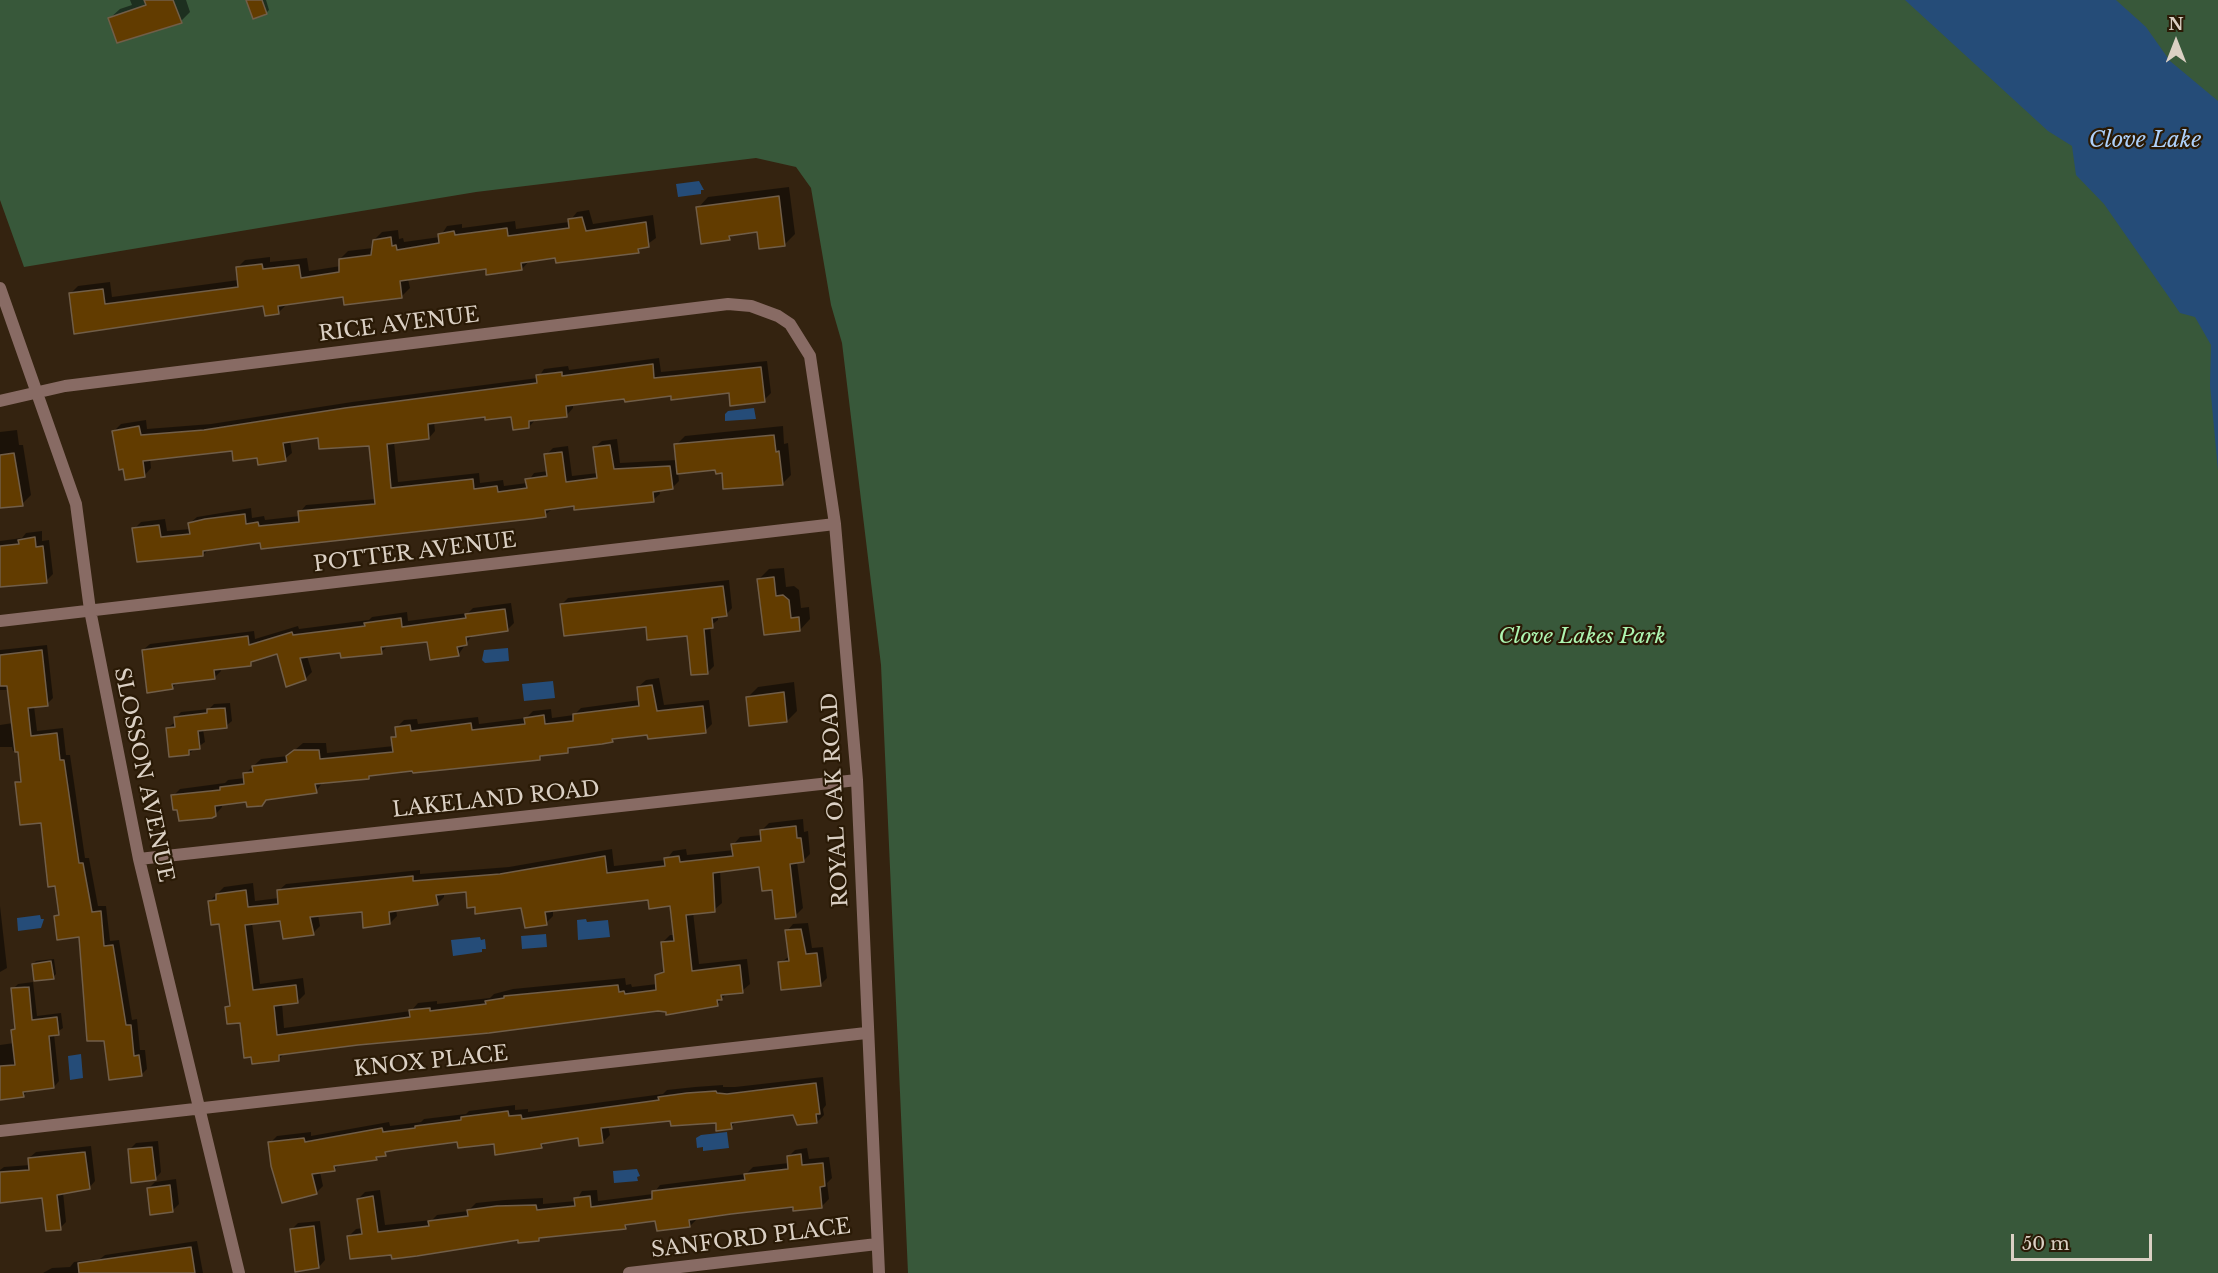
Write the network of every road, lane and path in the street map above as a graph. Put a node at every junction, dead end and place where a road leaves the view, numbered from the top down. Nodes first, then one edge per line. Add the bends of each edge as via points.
1 (0, 288) edge
2 (797, 331) joint
3 (39, 393) junction
4 (0, 402) edge
5 (835, 524) junction
6 (90, 610) junction
7 (0, 621) edge
8 (857, 780) junction
9 (139, 859) junction
10 (866, 1033) junction
11 (200, 1107) junction
12 (0, 1131) edge
13 (877, 1244) junction
14 (646, 1272) edge
15 (239, 1273) edge
16 (629, 1273) edge
17 (879, 1273) edge

1 - 3 street, SLOSSON AVENUE
2 - 3 street, RICE AVENUE via 766,310 728,304 65,386
2 - 5 street, ROYAL OAK ROAD via 810,356
3 - 4 street, RICE AVENUE
3 - 6 street, SLOSSON AVENUE via 76,504
5 - 6 street, POTTER AVENUE
5 - 8 street, ROYAL OAK ROAD
6 - 7 street, POTTER AVENUE
6 - 9 street, SLOSSON AVENUE
8 - 9 street, LAKELAND ROAD
8 - 10 street, ROYAL OAK ROAD
9 - 11 street, SLOSSON AVENUE
10 - 11 street, KNOX PLACE
10 - 13 street, ROYAL OAK ROAD
11 - 12 street, KNOX PLACE
11 - 15 street, SLOSSON AVENUE
13 - 14 street, SANFORD PLACE
13 - 17 street, ROYAL OAK ROAD
14 - 16 street, SANFORD PLACE

